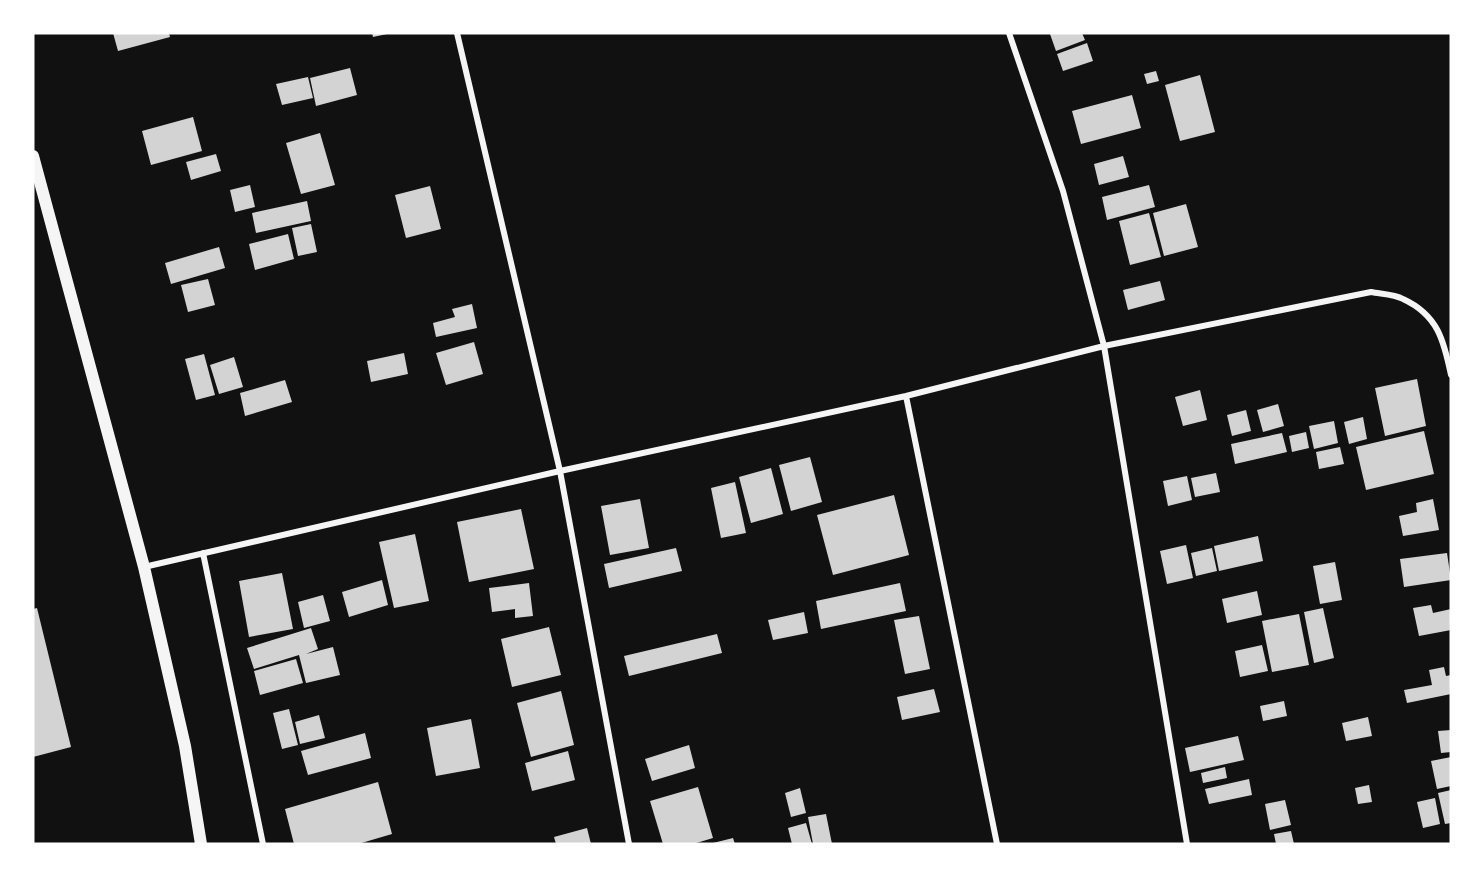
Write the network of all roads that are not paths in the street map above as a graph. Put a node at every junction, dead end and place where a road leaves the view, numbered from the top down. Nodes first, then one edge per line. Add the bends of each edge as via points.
1 (457, 33) edge
2 (1009, 33) edge
3 (33, 156) edge
4 (1104, 346) junction
5 (1451, 375) edge
6 (906, 396) junction
7 (560, 471) junction
8 (202, 553) junction
9 (144, 567) junction
10 (201, 844) edge
11 (263, 844) edge
12 (629, 844) edge
13 (998, 844) edge
14 (1187, 844) edge

1 - 7 street
2 - 4 street via 1063,191
3 - 9 main road
4 - 5 street via 1371,292 1403,298 1429,317 1444,340
4 - 6 street
4 - 14 street
6 - 7 street
6 - 13 street
7 - 8 street
7 - 12 street
8 - 9 street
8 - 11 street
9 - 10 main road via 185,746

